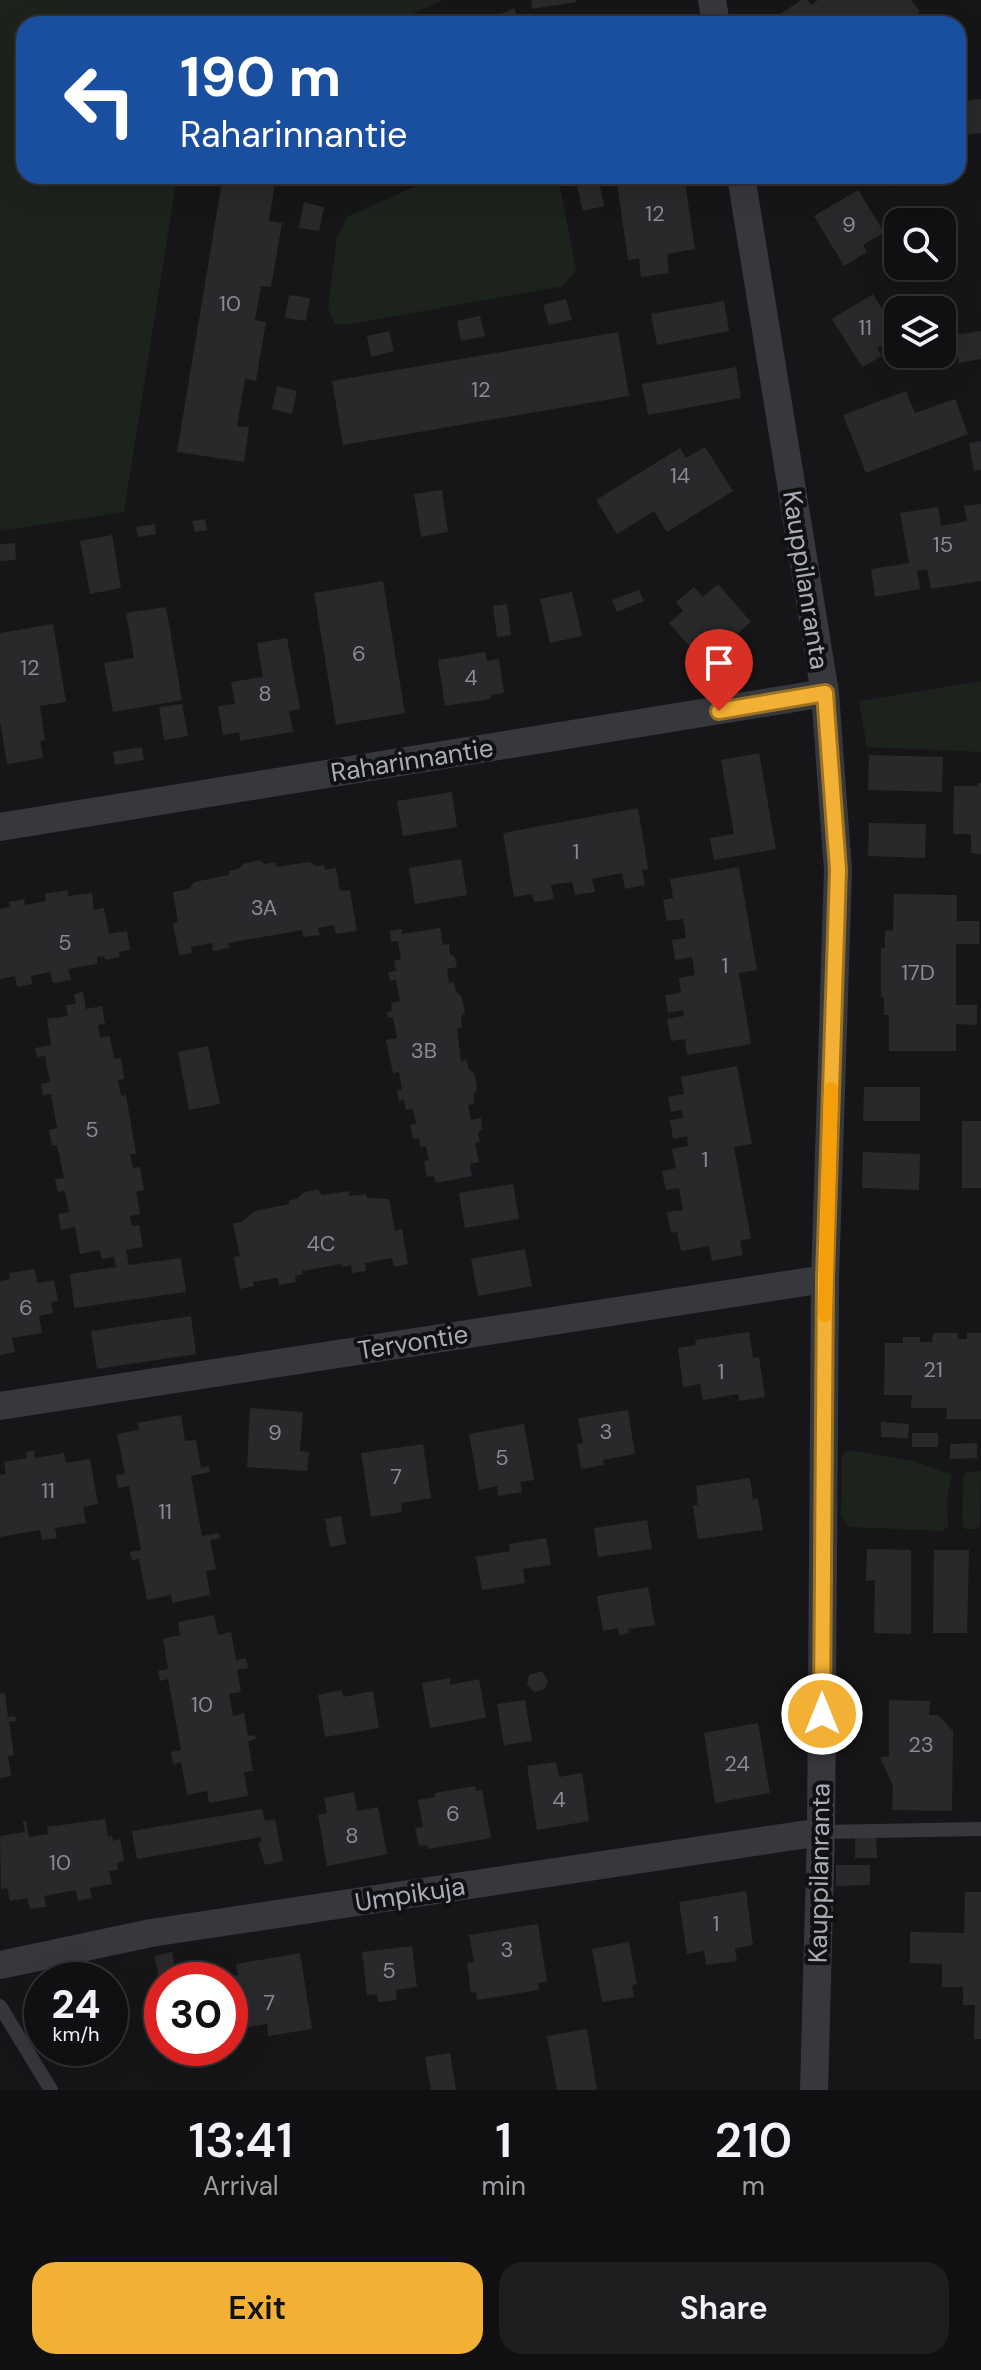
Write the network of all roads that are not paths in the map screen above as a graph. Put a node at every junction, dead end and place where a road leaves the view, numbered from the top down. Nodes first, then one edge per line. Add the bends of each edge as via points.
1 (742, 184) edge
2 (825, 693) junction
3 (0, 827) edge
4 (825, 1279) junction
5 (0, 1406) edge
6 (981, 1829) edge
7 (821, 1832) junction
8 (0, 1965) edge
9 (0, 2006) edge
10 (51, 2090) edge
11 (814, 2090) edge

1 - 2 street, Kauppilanranta
2 - 3 street, Raharinnantie
2 - 4 street, Kauppilanranta via 838,870
4 - 5 street, Tervontie
4 - 7 street, Kauppilanranta
6 - 7 lane
7 - 8 street, Umpikuja via 151,1933
7 - 11 street, Kauppilanranta
9 - 10 lane

